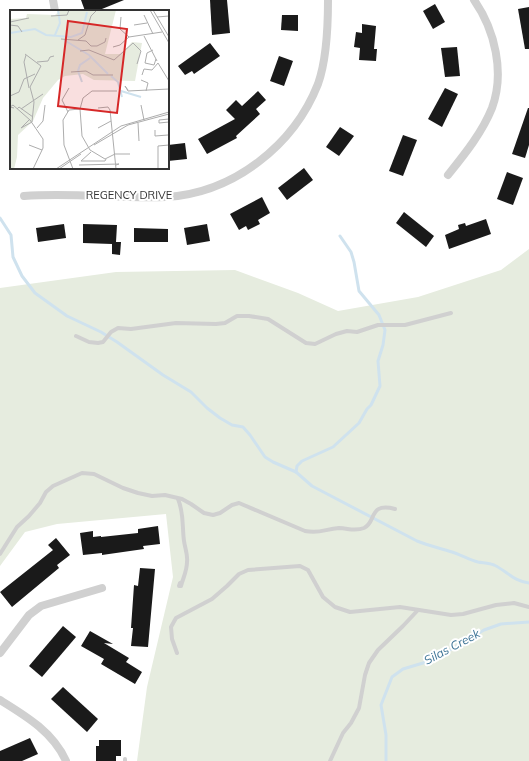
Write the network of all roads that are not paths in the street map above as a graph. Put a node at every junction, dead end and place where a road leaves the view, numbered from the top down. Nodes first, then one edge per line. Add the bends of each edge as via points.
1 (53, 0) edge
2 (337, 0) edge
3 (474, 0) edge
4 (328, 1) edge
5 (55, 10) edge
6 (448, 175) dead end
7 (24, 196) dead end
8 (451, 313) dead end
9 (76, 336) dead end
10 (178, 498) junction
11 (395, 510) dead end
12 (0, 554) edge
13 (182, 582) dead end
14 (102, 588) dead end
15 (529, 607) edge
16 (418, 610) junction
17 (0, 653) edge
18 (177, 653) dead end
19 (0, 700) edge
20 (66, 761) edge
21 (330, 761) edge

1 - 5 street
2 - 4 street
3 - 6 street via 494,40 497,79 495,96 484,124
4 - 7 street, REGENCY DRIVE via 326,49 323,66 311,99 288,135 241,174 206,189 167,197 63,194
8 - 9 lane via 405,325 387,324 357,332 347,331 315,344 306,343 268,319 249,316 237,316 216,324 162,324 131,329 118,328 98,343
10 - 11 lane via 204,513 213,515 239,503 314,533 340,528 356,531 366,527 380,508
10 - 12 lane via 138,493 94,474 82,473 53,486 46,492 40,503 17,527
10 - 13 lane via 183,517 187,562
14 - 17 street via 41,606 29,615
15 - 16 lane via 514,603 451,615
16 - 18 lane via 400,607 350,612 336,607 324,597 308,570 300,566 248,570 239,574 212,599 176,618 171,627
16 - 21 lane via 378,650 369,663 359,708 343,733
19 - 20 street via 48,734

